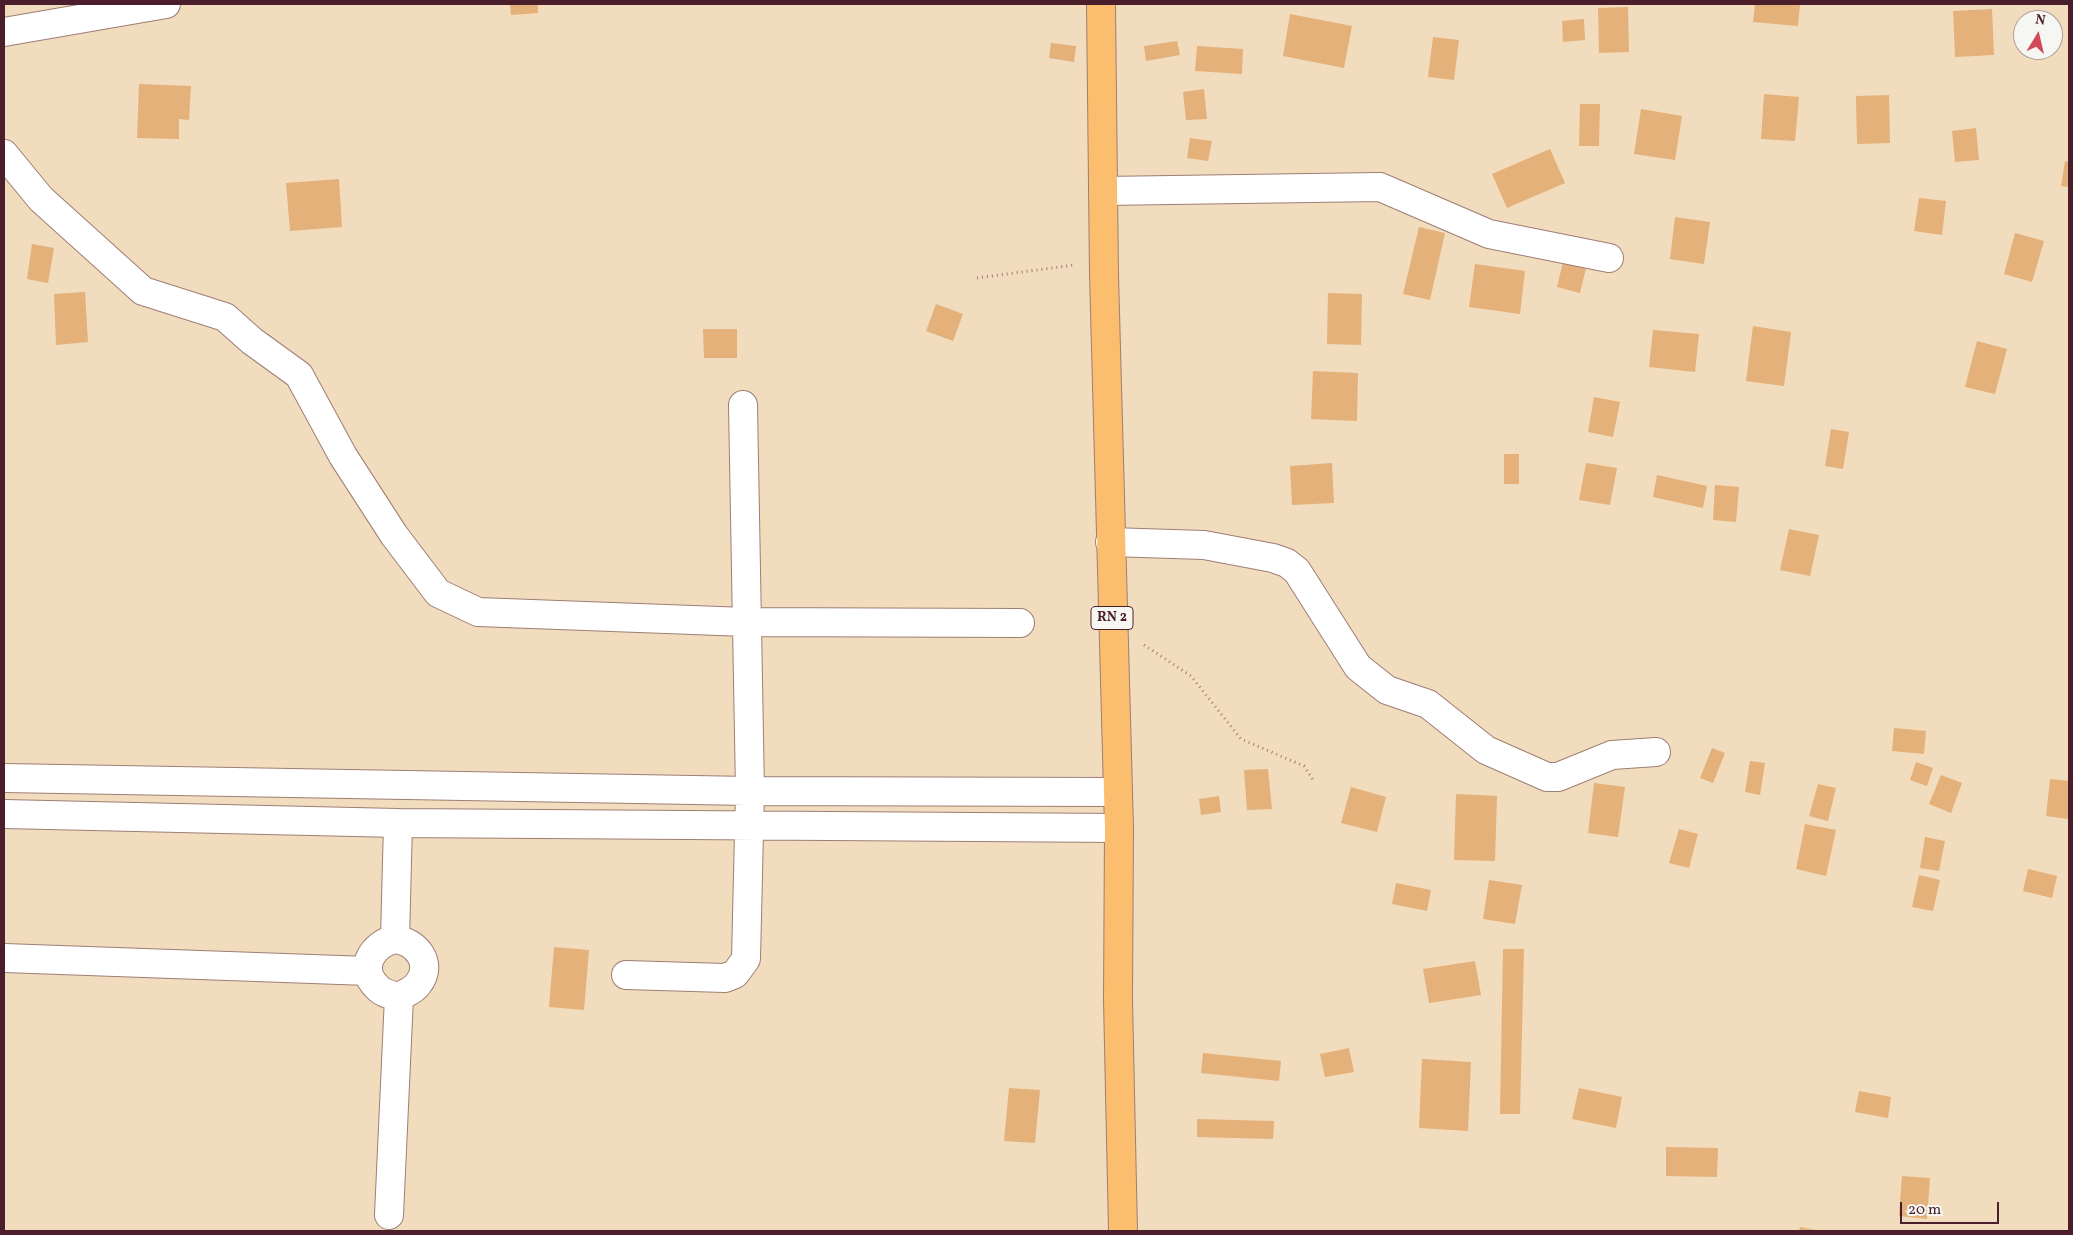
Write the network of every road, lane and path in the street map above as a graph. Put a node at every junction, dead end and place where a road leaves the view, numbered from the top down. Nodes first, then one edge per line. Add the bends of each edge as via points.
1 (166, 4) edge
2 (1101, 4) edge
3 (4, 32) edge
4 (4, 154) edge
5 (1103, 191) junction
6 (1609, 258) dead end
7 (1104, 275) junction
8 (977, 278) dead end
9 (743, 405) dead end
10 (1110, 542) junction
11 (746, 622) junction
12 (1020, 622) dead end
13 (1112, 624) junction
14 (1656, 752) dead end
15 (4, 778) edge
16 (1313, 780) dead end
17 (144, 781) junction
18 (750, 791) junction
19 (1118, 792) junction
20 (4, 814) edge
21 (144, 818) junction
22 (398, 823) junction
23 (749, 826) junction
24 (1119, 828) junction
25 (395, 939) junction
26 (4, 958) edge
27 (368, 971) junction
28 (626, 975) dead end
29 (399, 997) junction
30 (389, 1216) dead end
31 (1123, 1231) edge

1 - 3 street
2 - 5 main road, RN 2
4 - 11 street via 41,199 144,291 224,317 299,375 343,456 394,535 438,592 478,612
5 - 6 street via 1380,187 1489,234
5 - 7 main road, RN 2
7 - 8 path via 1084,264
7 - 10 main road, RN 2
9 - 11 street
10 - 13 main road, RN 2
10 - 14 street via 1204,545 1287,563 1297,571 1358,667 1387,690 1428,704 1486,750 1547,777 1558,777 1612,755
11 - 12 street
11 - 18 street
13 - 16 path via 1192,676 1241,739 1304,766
13 - 19 main road, RN 2
15 - 17 street
17 - 18 street
17 - 21 street
18 - 19 street
18 - 23 street
19 - 24 main road, RN 2
20 - 21 street
21 - 22 street
22 - 23 street
22 - 25 street
23 - 24 street
23 - 28 street via 746,959 742,966 725,978
24 - 31 main road, RN 2 via 1118,1000
25 - 27 street via 386,941 372,953
25 - 29 street via 404,940 419,950 424,968 418,985
26 - 27 street
27 - 29 street via 377,988
29 - 30 street

